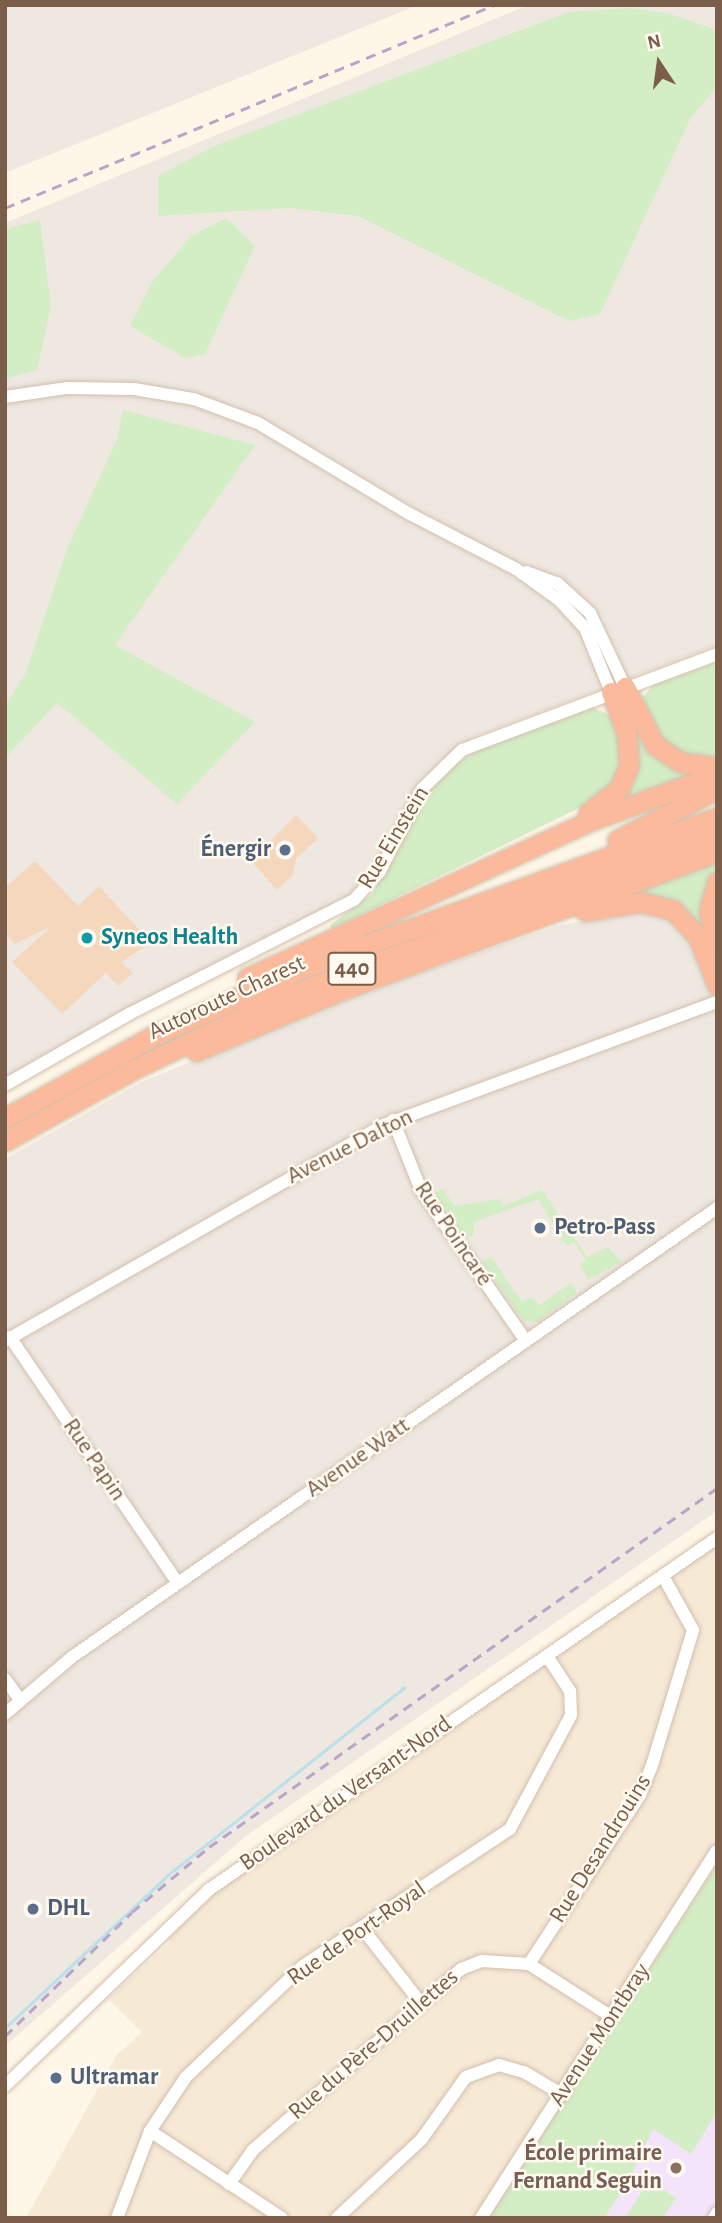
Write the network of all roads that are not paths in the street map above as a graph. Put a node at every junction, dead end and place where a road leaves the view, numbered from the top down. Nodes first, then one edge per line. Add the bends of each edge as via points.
1 (5, 397) edge
2 (717, 653) edge
3 (618, 689) junction
4 (717, 767) edge
5 (717, 774) edge
6 (717, 789) edge
7 (717, 817) edge
8 (717, 835) edge
9 (717, 852) edge
10 (498, 863) junction
11 (717, 882) edge
12 (717, 944) edge
13 (443, 953) junction
14 (324, 959) junction
15 (717, 985) edge
16 (717, 1002) edge
17 (71, 1080) junction
18 (5, 1085) edge
19 (5, 1118) edge
20 (393, 1120) junction
21 (5, 1141) edge
22 (717, 1208) edge
23 (8, 1339) edge
24 (526, 1341) junction
25 (717, 1538) edge
26 (663, 1576) junction
27 (178, 1583) junction
28 (547, 1656) junction
29 (5, 1679) edge
30 (20, 1700) junction
31 (5, 1714) edge
32 (717, 1851) edge
33 (362, 1928) junction
34 (529, 1964) junction
35 (420, 2002) junction
36 (612, 2017) junction
37 (5, 2086) edge
38 (563, 2095) junction
39 (150, 2131) junction
40 (229, 2184) junction
41 (717, 2213) edge
42 (117, 2218) edge
43 (282, 2218) edge
44 (337, 2218) edge
45 (481, 2218) edge
46 (714, 2218) edge

1 - 3 street via 107,387 164,393 227,410 286,437 408,513 516,569 580,621
2 - 3 street, Rue Einstein
3 - 4 highway via 655,745 680,762
3 - 10 highway via 630,752 619,789 594,810
3 - 18 street, Rue Einstein via 483,739 444,763 416,797 375,879 346,906 129,1014
5 - 10 highway via 617,810
6 - 14 highway via 628,836
7 - 14 highway, Autoroute Charest / 440
8 - 21 highway, Autoroute Charest / 440 via 279,999 122,1075
9 - 13 highway
10 - 17 highway via 205,999 130,1038
11 - 12 highway via 709,909
13 - 15 highway via 592,909 649,902 673,910 690,925
13 - 21 highway via 246,1029
14 - 17 highway, Autoroute Charest / 440
16 - 20 street, Avenue Dalton
17 - 19 highway, Autoroute Charest / 440
20 - 23 street, Avenue Dalton
20 - 24 street, Rue Poincaré via 421,1190
22 - 24 street, Avenue Watt
23 - 27 street, Rue Papin
24 - 27 street, Avenue Watt
25 - 26 street, Boulevard du Versant-Nord
26 - 28 street, Boulevard du Versant-Nord
26 - 34 street, Rue Desandrouins via 693,1630 653,1762 640,1795
27 - 30 street, Avenue Watt
28 - 33 street, Rue de Port-Royal via 570,1691 571,1715 510,1829
28 - 37 street, Boulevard du Versant-Nord via 210,1889
29 - 30 street
30 - 31 street, Avenue Watt
32 - 36 street, Avenue Montbray
33 - 35 street
33 - 39 street, Rue de Port-Royal via 303,1966 186,2077
34 - 35 street, Rue du Père-Druillettes via 482,1961 461,1969
34 - 36 street, Rue du Père-Druillettes
35 - 40 street, Rue du Père-Druillettes via 253,2150
36 - 38 street, Avenue Montbray
38 - 44 street via 524,2072 499,2065 466,2077 421,2140
38 - 45 street, Avenue Montbray
39 - 40 street
39 - 42 street, Rue de Port-Royal
40 - 43 street
41 - 46 street

